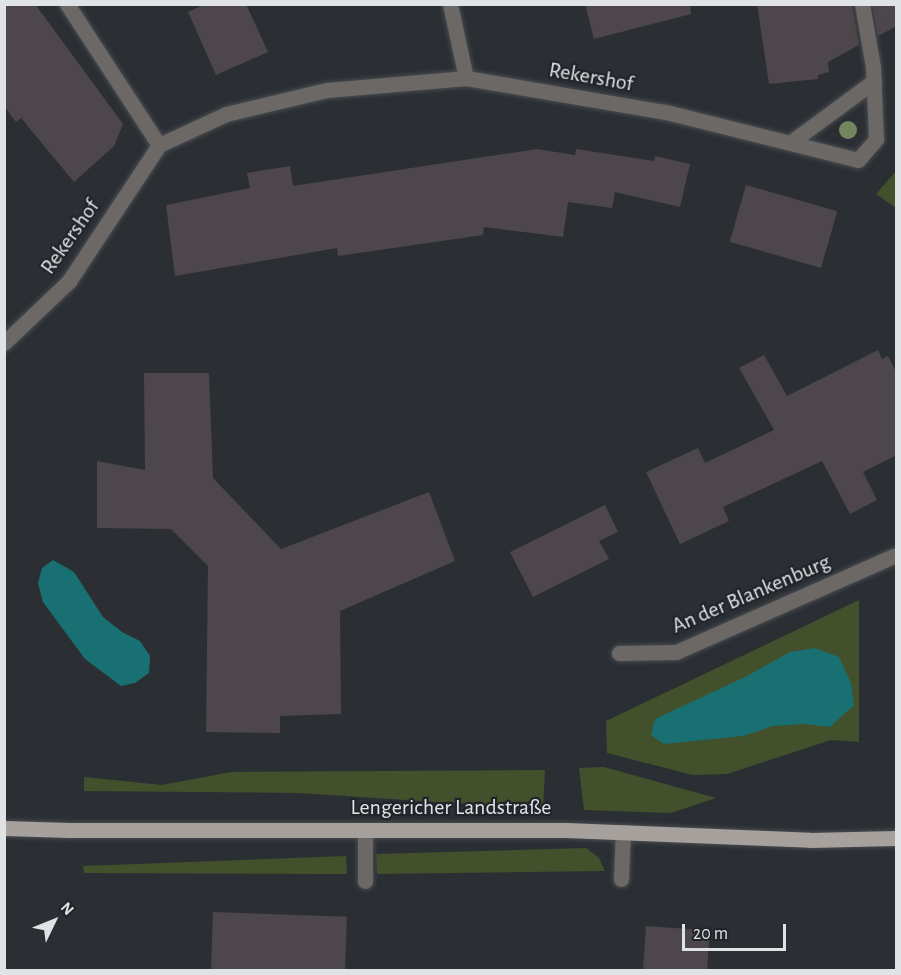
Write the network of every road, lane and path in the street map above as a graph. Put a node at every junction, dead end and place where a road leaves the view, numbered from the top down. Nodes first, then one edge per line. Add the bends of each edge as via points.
1 (67, 4) edge
2 (450, 4) edge
3 (862, 4) edge
4 (466, 78) junction
5 (874, 81) junction
6 (791, 142) junction
7 (159, 146) junction
8 (4, 343) edge
9 (897, 555) edge
10 (619, 653) dead end
11 (4, 828) edge
12 (365, 830) junction
13 (622, 832) junction
14 (897, 838) edge
15 (621, 879) dead end
16 (365, 881) dead end

1 - 7 street
2 - 4 street
3 - 5 street, Rekershof
4 - 6 street, Rekershof via 670,113
4 - 7 street, Rekershof via 327,90 226,114
5 - 6 street
5 - 6 street, Rekershof via 876,139 858,160
7 - 8 street, Rekershof via 69,281
9 - 10 street, An der Blankenburg via 676,652
11 - 12 main road, Lengericher Landstraße
12 - 13 main road, Lengericher Landstraße
12 - 16 street
13 - 14 main road, Lengericher Landstraße via 810,840
13 - 15 street

